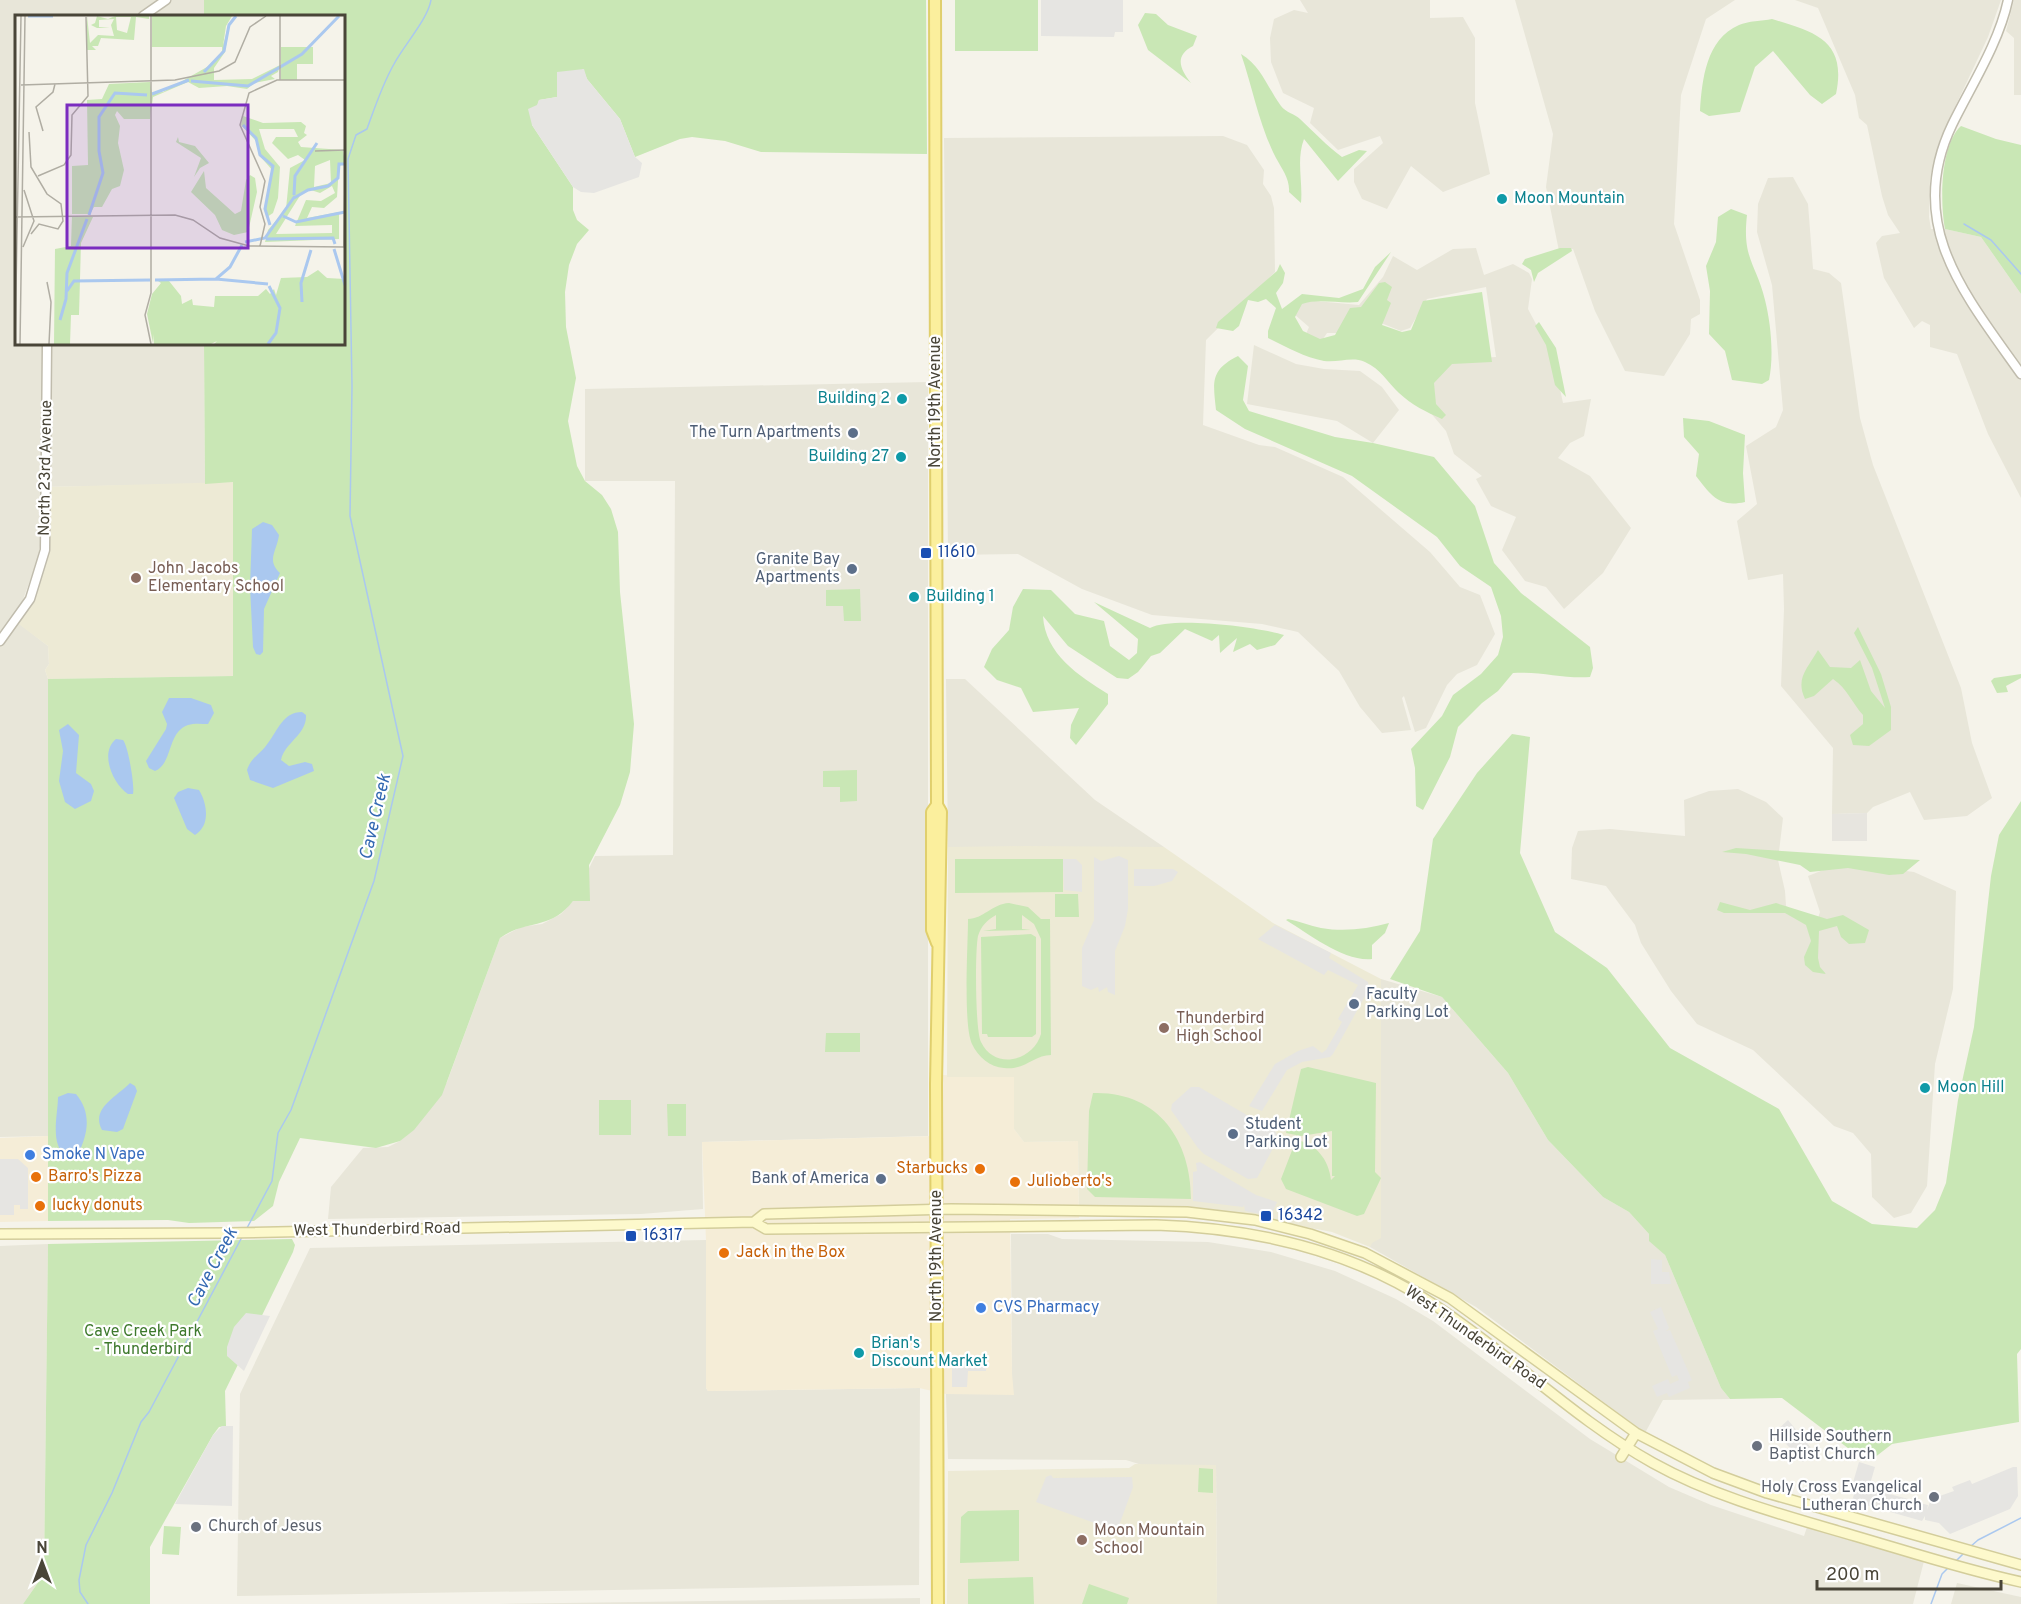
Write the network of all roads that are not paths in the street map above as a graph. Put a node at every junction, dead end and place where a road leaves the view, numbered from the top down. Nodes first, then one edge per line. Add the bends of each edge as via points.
1 (166, 0) edge
2 (935, 0) edge
3 (2008, 0) edge
4 (144, 15) edge
5 (47, 345) edge
6 (2021, 374) edge
7 (0, 641) edge
8 (937, 1209) junction
9 (1056, 1210) junction
10 (754, 1222) junction
11 (937, 1226) junction
12 (1056, 1226) junction
13 (0, 1234) edge
14 (1636, 1433) junction
15 (1627, 1447) junction
16 (1621, 1457) dead end
17 (1926, 1539) junction
18 (1922, 1554) junction
19 (2021, 1565) edge
20 (2021, 1582) edge
21 (938, 1604) edge

1 - 4 street
2 - 8 main road, North 19th Avenue via 937,805 941,812
3 - 6 street via 1945,143 1937,171 1935,202 1941,245 1959,285
5 - 7 street, North 23rd Avenue via 46,541 34,590
8 - 9 main road, West Thunderbird Road
8 - 10 main road, West Thunderbird Road via 764,1214
8 - 11 main road, North 19th Avenue
9 - 12 main road
9 - 14 main road, West Thunderbird Road via 1230,1216 1310,1234 1365,1253 1450,1298
10 - 11 main road, West Thunderbird Road via 766,1229
10 - 13 main road, West Thunderbird Road
11 - 12 main road, West Thunderbird Road
11 - 21 main road, North 19th Avenue
12 - 15 main road, West Thunderbird Road via 1210,1228 1307,1246 1341,1259 1433,1304
14 - 15 main road
14 - 17 main road, West Thunderbird Road via 1738,1483
15 - 16 main road
15 - 18 main road, West Thunderbird Road via 1679,1476 1733,1498
17 - 18 main road
17 - 19 main road, West Thunderbird Road
18 - 20 main road, West Thunderbird Road

